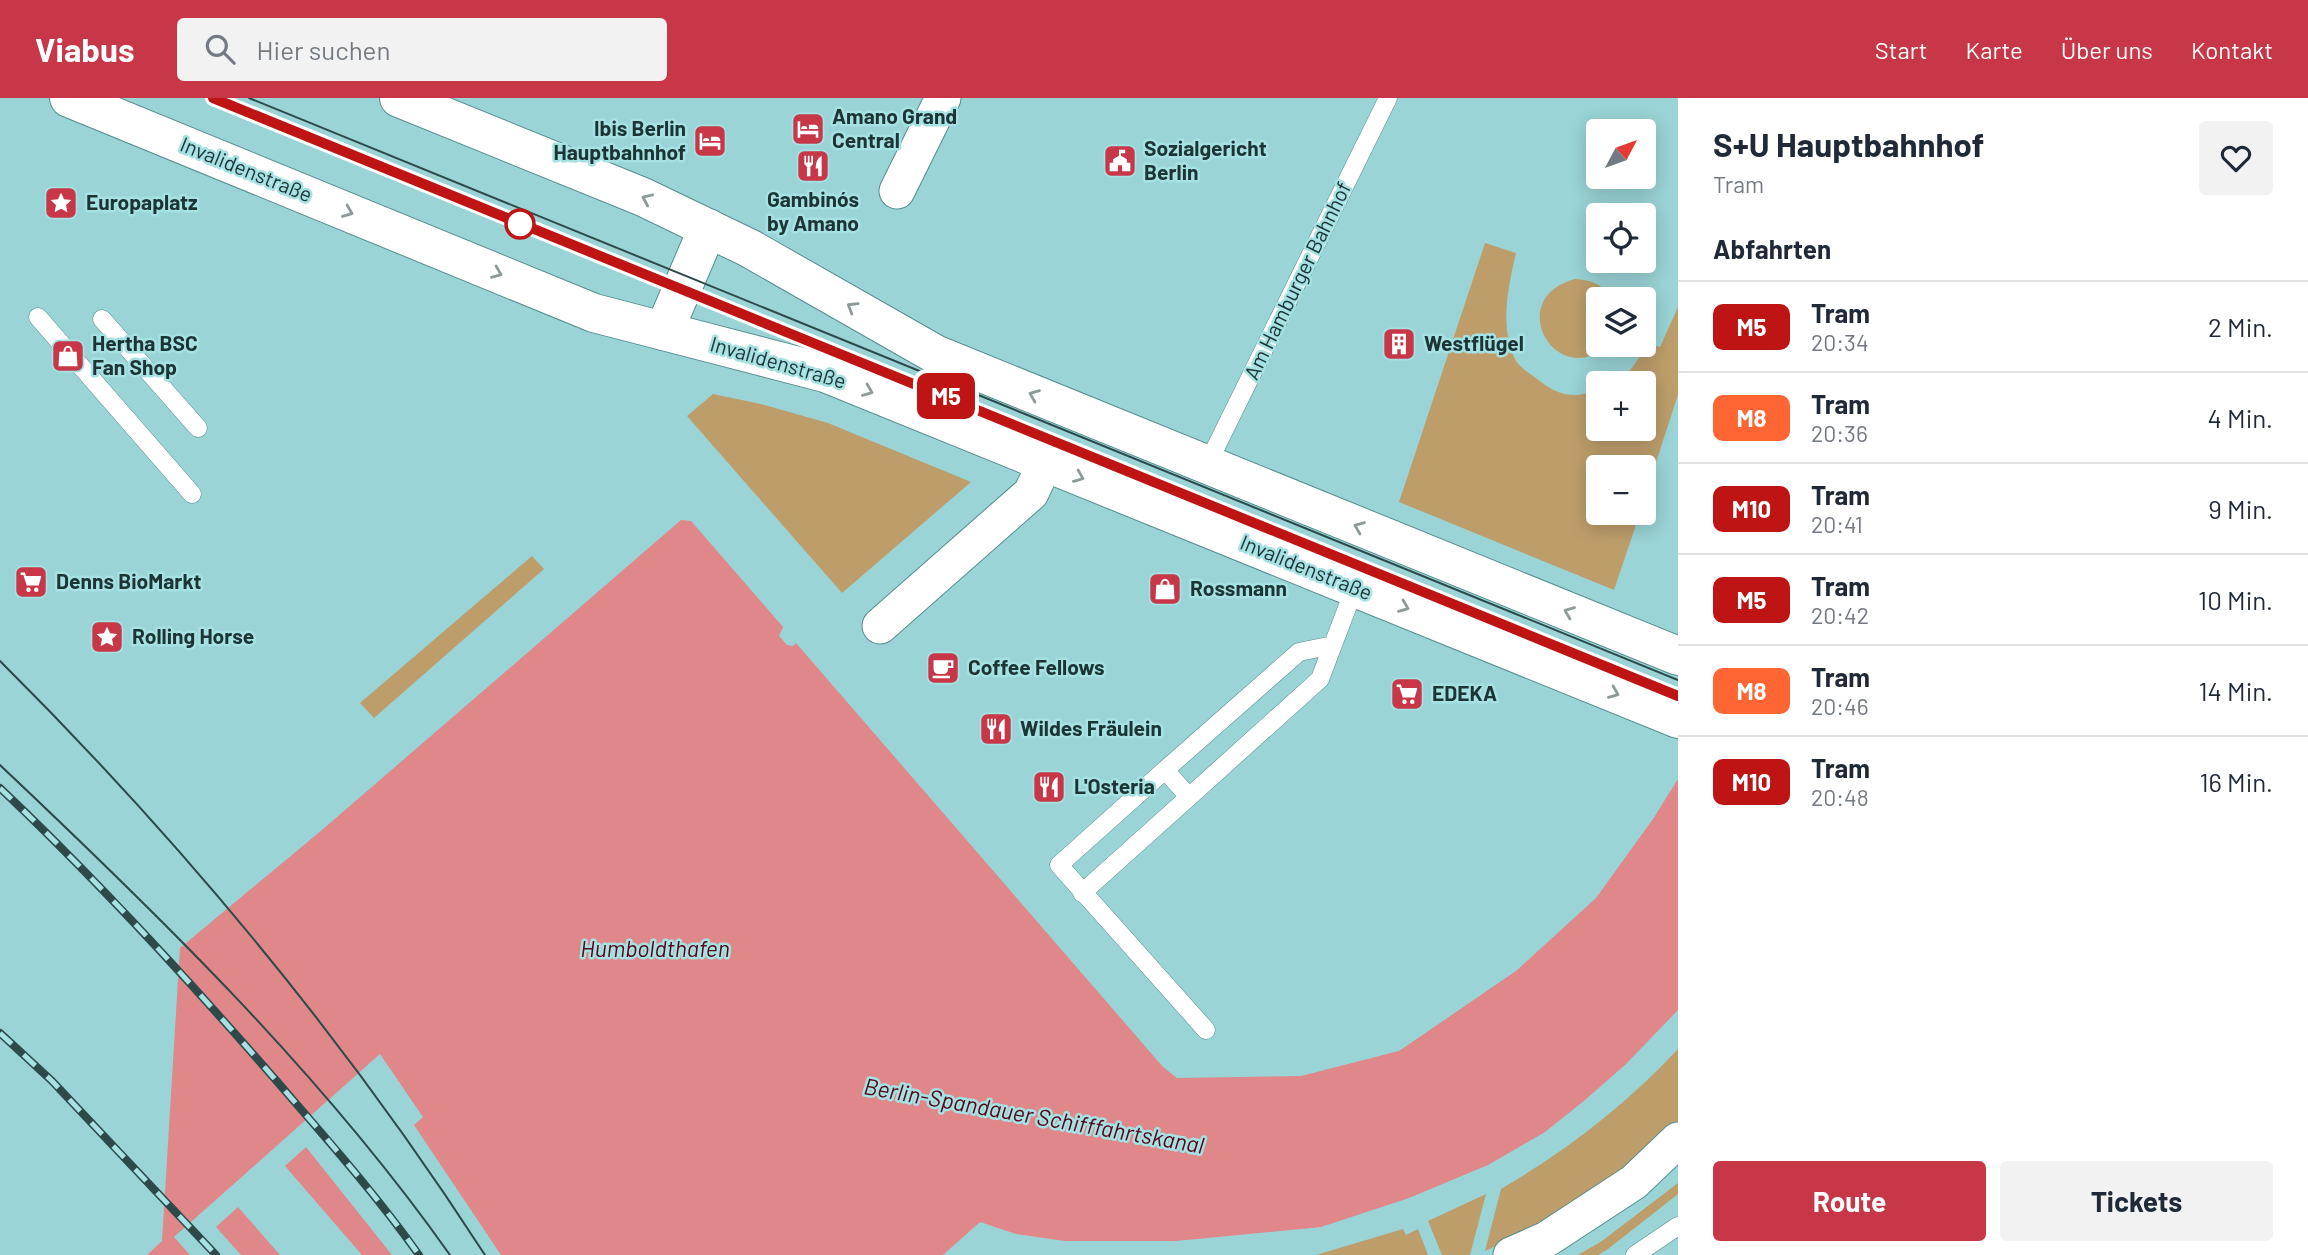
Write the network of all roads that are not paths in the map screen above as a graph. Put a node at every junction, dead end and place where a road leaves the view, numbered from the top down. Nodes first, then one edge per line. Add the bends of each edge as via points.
1 (69, 98) edge
2 (399, 98) edge
3 (943, 98) edge
4 (1388, 98) edge
5 (897, 191) dead end
6 (708, 228) junction
7 (38, 317) dead end
8 (102, 319) dead end
9 (664, 331) junction
10 (198, 428) dead end
11 (1045, 463) junction
12 (1207, 465) junction
13 (192, 494) dead end
14 (1355, 587) junction
15 (880, 626) dead end
16 (1332, 645) junction
17 (1678, 656) edge
18 (1678, 719) edge
19 (1165, 770) junction
20 (1189, 797) junction
21 (1082, 893) junction
22 (1206, 1030) dead end
23 (1678, 1140) edge
24 (1678, 1226) edge
25 (1511, 1255) edge
26 (1635, 1255) edge

1 -> 9 main road, Invalidenstraße via 594,313
6 -> 2 main road
3 - 5 street
4 - 12 lane, Am Hamburger Bahnhof
6 - 9 main road
12 -> 6 main road via 935,354 769,257
7 - 13 lane
8 - 10 lane
9 -> 11 main road, Invalidenstraße via 825,373
11 -> 14 main road, Invalidenstraße
11 - 15 street via 1031,494
17 -> 12 main road
14 - 16 lane
14 -> 18 main road, Invalidenstraße
16 - 19 lane via 1299,652
16 - 20 lane via 1320,679
19 - 20 lane
19 - 21 lane via 1059,865
20 - 21 lane
21 - 22 lane
23 - 25 street via 1633,1182 1547,1238
24 - 26 lane

